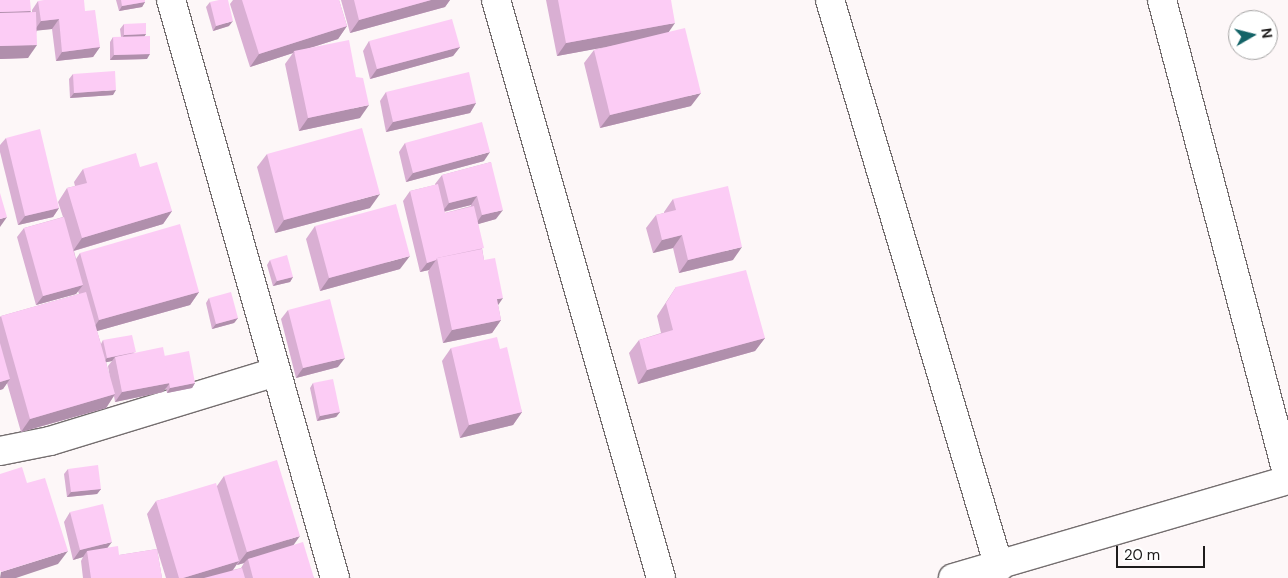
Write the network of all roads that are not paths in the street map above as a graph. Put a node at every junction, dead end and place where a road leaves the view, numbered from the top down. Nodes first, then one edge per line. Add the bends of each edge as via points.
1 (171, 0) edge
2 (496, 0) edge
3 (830, 0) edge
4 (1162, 0) edge
5 (276, 372) junction
6 (0, 451) edge
7 (1288, 479) edge
8 (998, 567) junction
9 (335, 578) edge
10 (661, 578) edge
11 (953, 578) edge

1 - 5 street
2 - 10 street
3 - 8 street
4 - 7 street
5 - 6 street via 50,441
5 - 9 street
7 - 8 street
8 - 11 street

